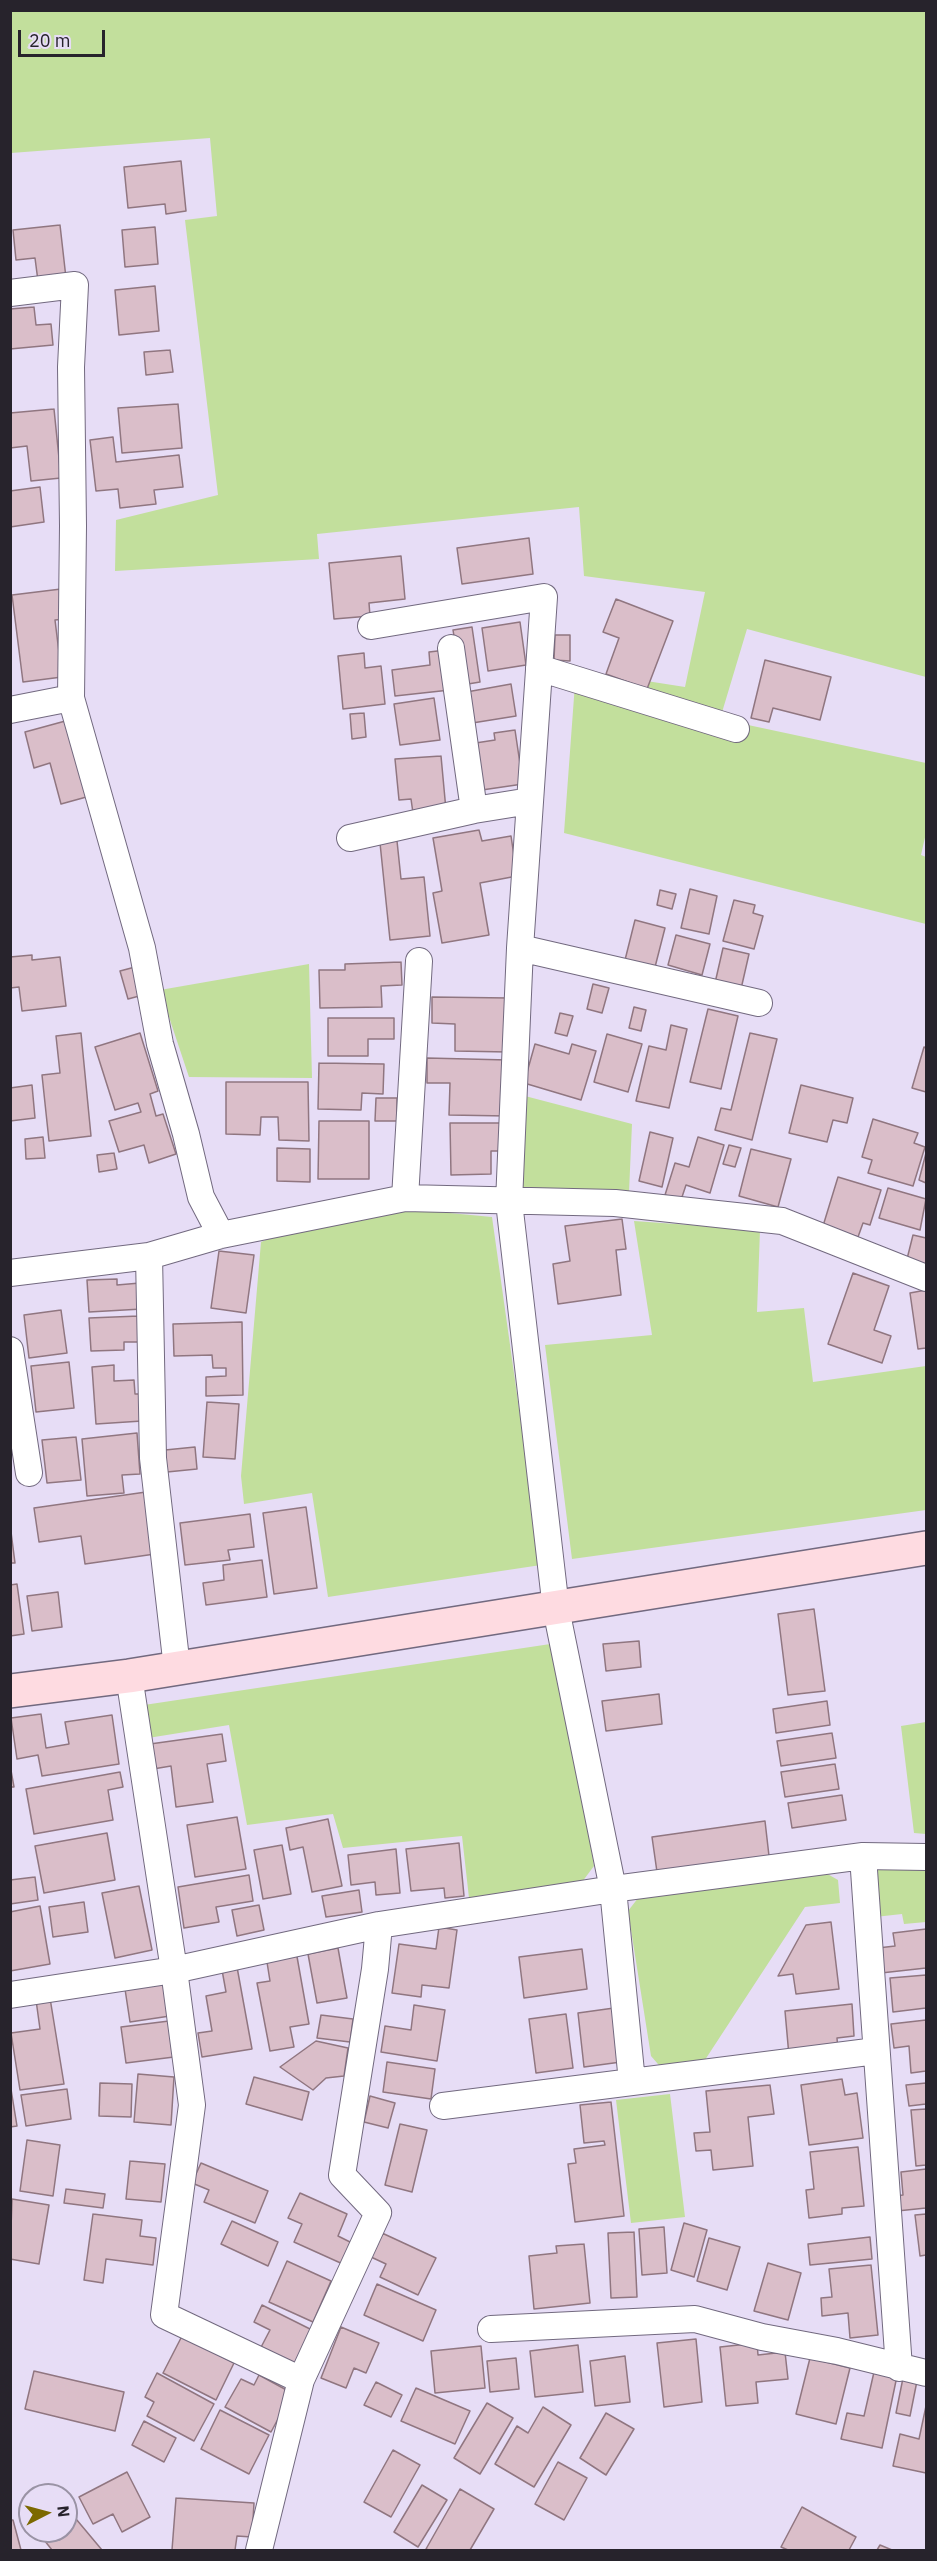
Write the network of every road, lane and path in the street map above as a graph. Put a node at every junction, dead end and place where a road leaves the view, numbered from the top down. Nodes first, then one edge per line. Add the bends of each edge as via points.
1 (10, 293) edge
2 (371, 626) dead end
3 (451, 648) dead end
4 (539, 668) junction
5 (70, 698) junction
6 (10, 710) edge
7 (736, 729) dead end
8 (530, 801) junction
9 (474, 810) junction
10 (350, 838) dead end
11 (520, 948) junction
12 (419, 961) dead end
13 (759, 1003) dead end
14 (405, 1198) junction
15 (509, 1202) junction
16 (221, 1235) junction
17 (149, 1256) junction
18 (10, 1273) edge
19 (927, 1278) edge
20 (10, 1350) edge
21 (29, 1473) dead end
22 (927, 1548) edge
23 (556, 1609) junction
24 (177, 1668) junction
25 (129, 1676) junction
26 (10, 1691) edge
27 (863, 1856) junction
28 (927, 1857) edge
29 (613, 1889) junction
30 (379, 1925) junction
31 (174, 1970) junction
32 (10, 1995) edge
33 (876, 2051) junction
34 (632, 2082) junction
35 (443, 2106) dead end
36 (491, 2329) dead end
37 (899, 2368) junction
38 (927, 2373) edge
39 (302, 2380) junction
40 (259, 2550) edge

1 - 5 street via 75,285 71,367
2 - 4 street via 544,597
3 - 9 street
4 - 7 street
4 - 8 street
5 - 6 street
5 - 16 street via 142,948 160,1044 201,1197
8 - 9 street
8 - 11 street
9 - 10 street
11 - 13 street
11 - 15 street
12 - 14 street
14 - 15 street
14 - 16 street
15 - 19 street via 615,1203 782,1221
15 - 23 street
16 - 17 street
17 - 18 street
17 - 24 street via 153,1458
20 - 21 street
22 - 23 street
23 - 24 street
23 - 29 street
24 - 25 street
25 - 26 street
25 - 31 street
27 - 28 street
27 - 29 street
27 - 33 street
29 - 30 street
29 - 34 street
30 - 31 street
30 - 39 street via 342,2175 378,2213
31 - 32 street
31 - 39 street via 192,2105 164,2315
33 - 34 street
33 - 37 street
34 - 35 street
36 - 37 street via 696,2319
37 - 38 street
39 - 40 street

